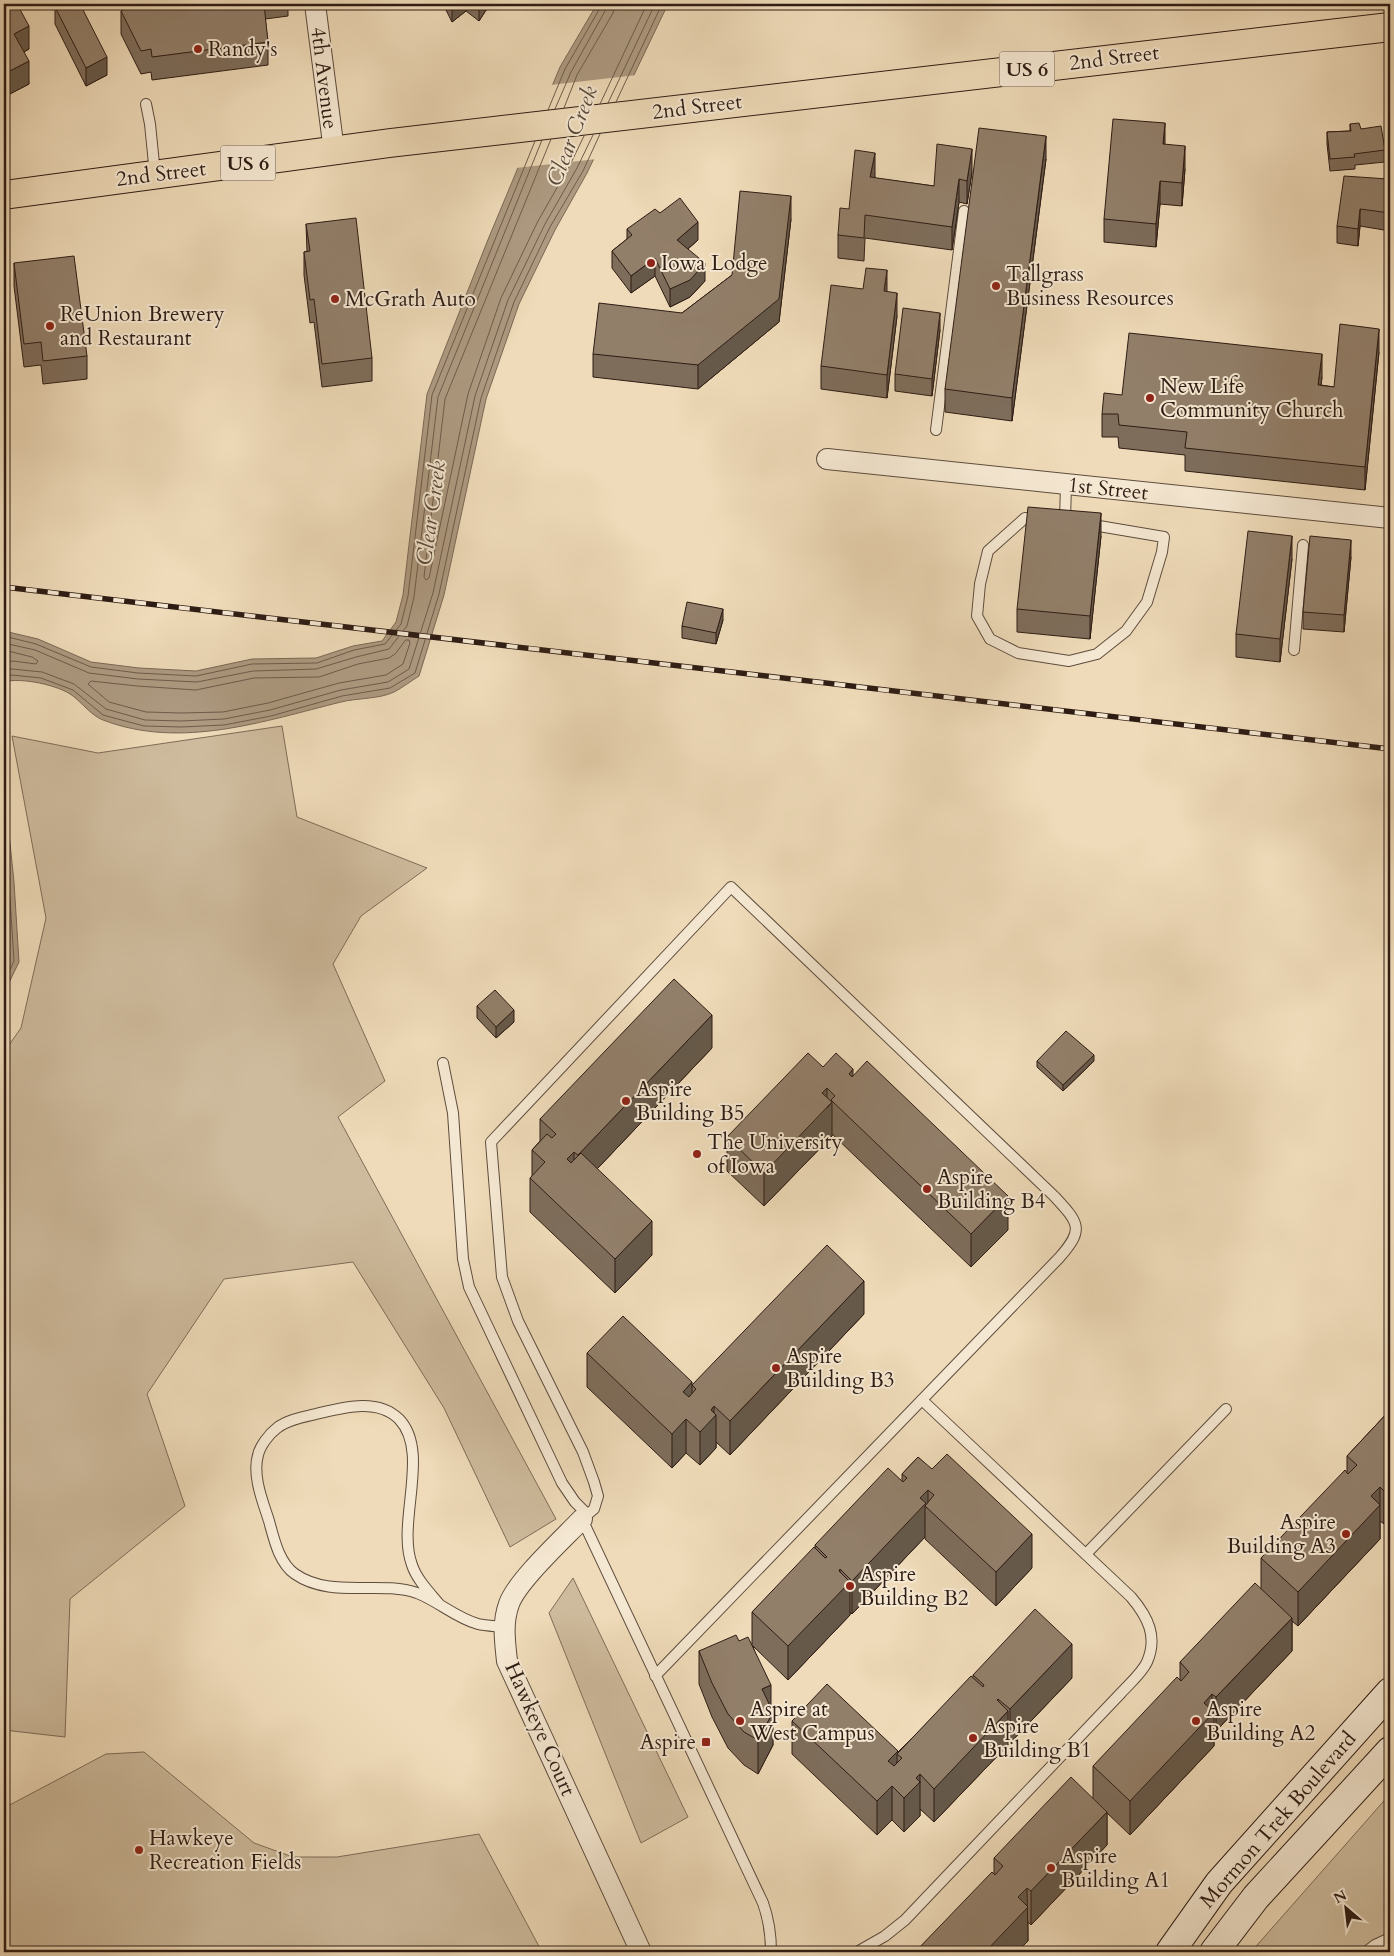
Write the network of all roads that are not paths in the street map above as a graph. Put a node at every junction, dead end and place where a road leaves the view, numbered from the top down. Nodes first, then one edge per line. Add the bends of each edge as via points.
1 (315, 4) edge
2 (1390, 27) edge
3 (146, 104) dead end
4 (334, 151) junction
5 (155, 175) junction
6 (4, 194) edge
7 (964, 211) dead end
8 (936, 430) dead end
9 (826, 459) dead end
10 (1066, 484) junction
11 (1390, 518) edge
12 (1065, 521) junction
13 (1303, 545) dead end
14 (1294, 650) dead end
15 (443, 1063) dead end
16 (922, 1400) junction
17 (1226, 1409) dead end
18 (584, 1516) junction
19 (1086, 1554) junction
20 (440, 1605) junction
21 (504, 1627) junction
22 (655, 1676) junction
23 (1390, 1692) edge
24 (1390, 1751) edge
25 (1390, 1938) edge
26 (641, 1952) edge
27 (771, 1952) edge
28 (857, 1952) edge
29 (1170, 1952) edge
30 (1214, 1952) edge
31 (1366, 1952) edge

1 - 4 street, 4th Avenue
2 - 4 main road, 2nd Street / US 6
3 - 5 lane
4 - 5 main road, 2nd Street / US 6
5 - 6 main road, 2nd Street / US 6
7 - 8 lane
9 - 10 street, 1st Street
10 - 11 street, 1st Street
10 - 12 lane
12 - 12 lane via 1025,518 988,551 977,616 990,638 1018,653 1069,661 1097,654 1126,631 1147,602 1164,537
13 - 14 lane
15 - 18 lane via 453,1113 463,1259 469,1288 562,1483
16 - 18 lane via 1072,1243 1077,1230 1074,1220 1054,1196 731,887 491,1142 502,1277 518,1321 583,1452 594,1482 598,1496 594,1509
16 - 19 lane
16 - 22 lane
17 - 19 lane
18 - 21 street, Hawkeye Court via 523,1582 509,1603
18 - 22 lane
19 - 28 lane via 1145,1613 1151,1648 1146,1664 905,1920 886,1936
20 - 20 lane via 411,1564 407,1537 412,1443 397,1417 376,1408 346,1407 277,1427 258,1454 256,1467 279,1554 294,1574 336,1587 404,1590 418,1593
20 - 21 lane via 478,1624
21 - 26 street, Hawkeye Court via 507,1661
22 - 27 lane via 763,1903 769,1920
23 - 29 main road, Mormon Trek Boulevard via 1219,1883
24 - 30 main road, Mormon Trek Boulevard via 1256,1897
25 - 31 lane

